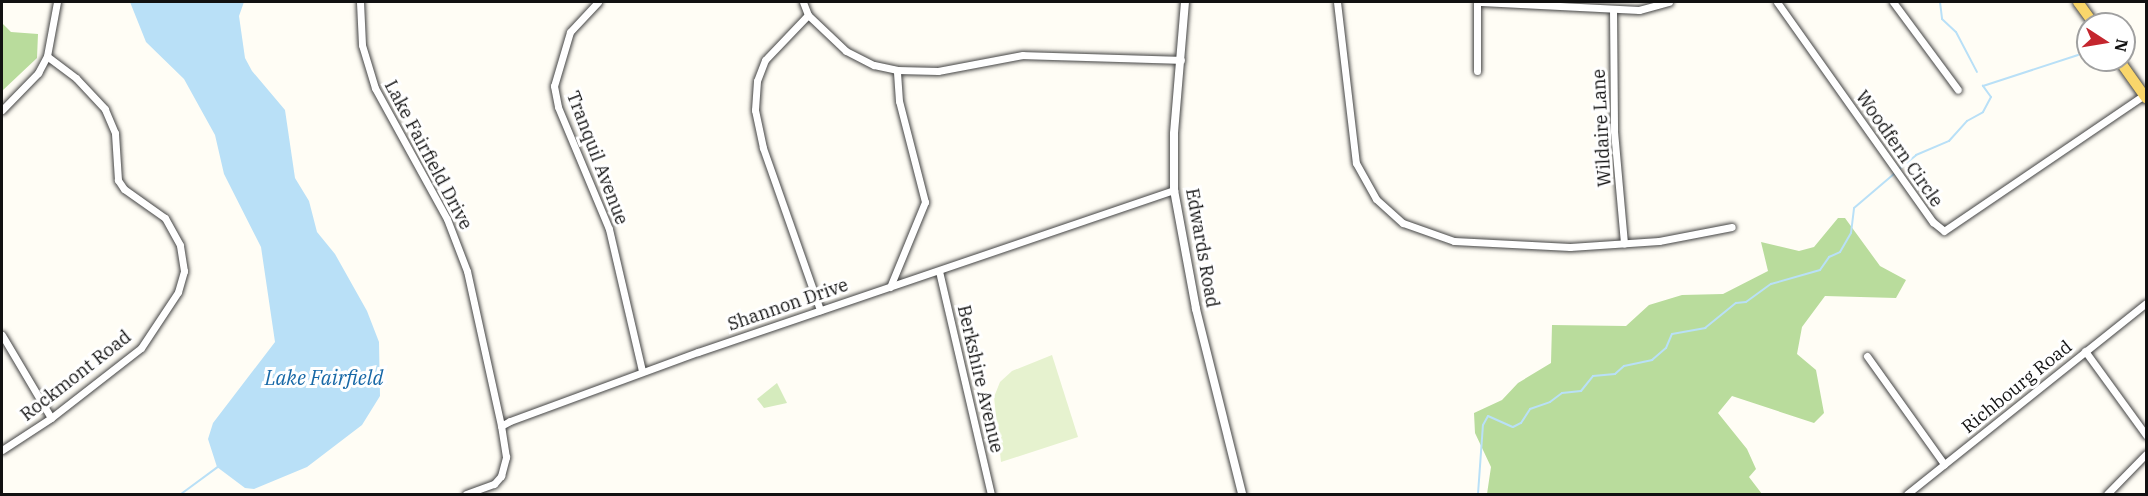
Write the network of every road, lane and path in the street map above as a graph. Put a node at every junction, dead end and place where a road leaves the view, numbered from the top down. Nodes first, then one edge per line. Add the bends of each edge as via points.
1 (57, 2) edge
2 (360, 2) edge
3 (598, 2) edge
4 (803, 2) edge
5 (1185, 2) edge
6 (1336, 2) edge
7 (1479, 2) edge
8 (1669, 2) edge
9 (1777, 2) edge
10 (1893, 2) edge
11 (1613, 9) junction
12 (808, 15) junction
13 (47, 56) junction
14 (1181, 60) junction
15 (897, 70) junction
16 (1477, 71) dead end
17 (2127, 72) edge
18 (1958, 90) dead end
19 (2145, 97) edge
20 (2, 110) edge
21 (1174, 190) junction
22 (1731, 227) dead end
23 (1624, 244) junction
24 (939, 271) junction
25 (890, 287) junction
26 (2146, 303) edge
27 (820, 310) junction
28 (2, 335) edge
29 (2085, 351) junction
30 (1868, 356) dead end
31 (642, 371) junction
32 (51, 418) junction
33 (501, 426) junction
34 (2146, 435) edge
35 (2, 450) edge
36 (2146, 454) edge
37 (1944, 464) junction
38 (466, 495) edge
39 (991, 495) edge
40 (1242, 495) edge
41 (1907, 495) edge
42 (2107, 495) edge

1 - 13 street
2 - 33 street, Lake Fairfield Drive via 362,45 375,88 447,219 464,261
3 - 31 street, Tranquil Avenue via 570,32 554,86 558,107 609,230
4 - 12 street
5 - 14 street, Edwards Road
6 - 23 street via 1353,153 1366,184 1396,218 1420,232 1454,242 1570,247
7 - 11 street
7 - 16 street
8 - 11 street via 1639,10
9 - 19 street, Woodfern Circle via 1897,173 1944,231
10 - 18 street
11 - 23 street, Wildaire Lane via 1614,131
12 - 15 street via 846,51 874,65
12 - 27 street via 765,60 757,81 755,110 763,148
13 - 20 street via 38,73
13 - 32 street, Rockmont Road via 76,78 105,109 115,133 118,180 124,189 165,218 180,245 184,265 178,292 141,348
14 - 15 street via 1023,55 938,71
14 - 21 street, Edwards Road via 1173,146
15 - 25 street via 899,101 926,202
17 - 19 main road
21 - 24 street, Shannon Drive
21 - 40 street, Edwards Road via 1196,309
22 - 23 street via 1697,236
24 - 25 street, Shannon Drive
24 - 39 street, Berkshire Avenue
25 - 27 street, Shannon Drive
26 - 29 street, Richbourg Road
27 - 31 street, Shannon Drive
28 - 32 street
29 - 34 street
29 - 37 street, Richbourg Road
30 - 37 street
31 - 33 street, Shannon Drive
32 - 35 street, Rockmont Road
33 - 38 street via 506,457 501,476 494,484
36 - 42 street
37 - 41 street, Richbourg Road

